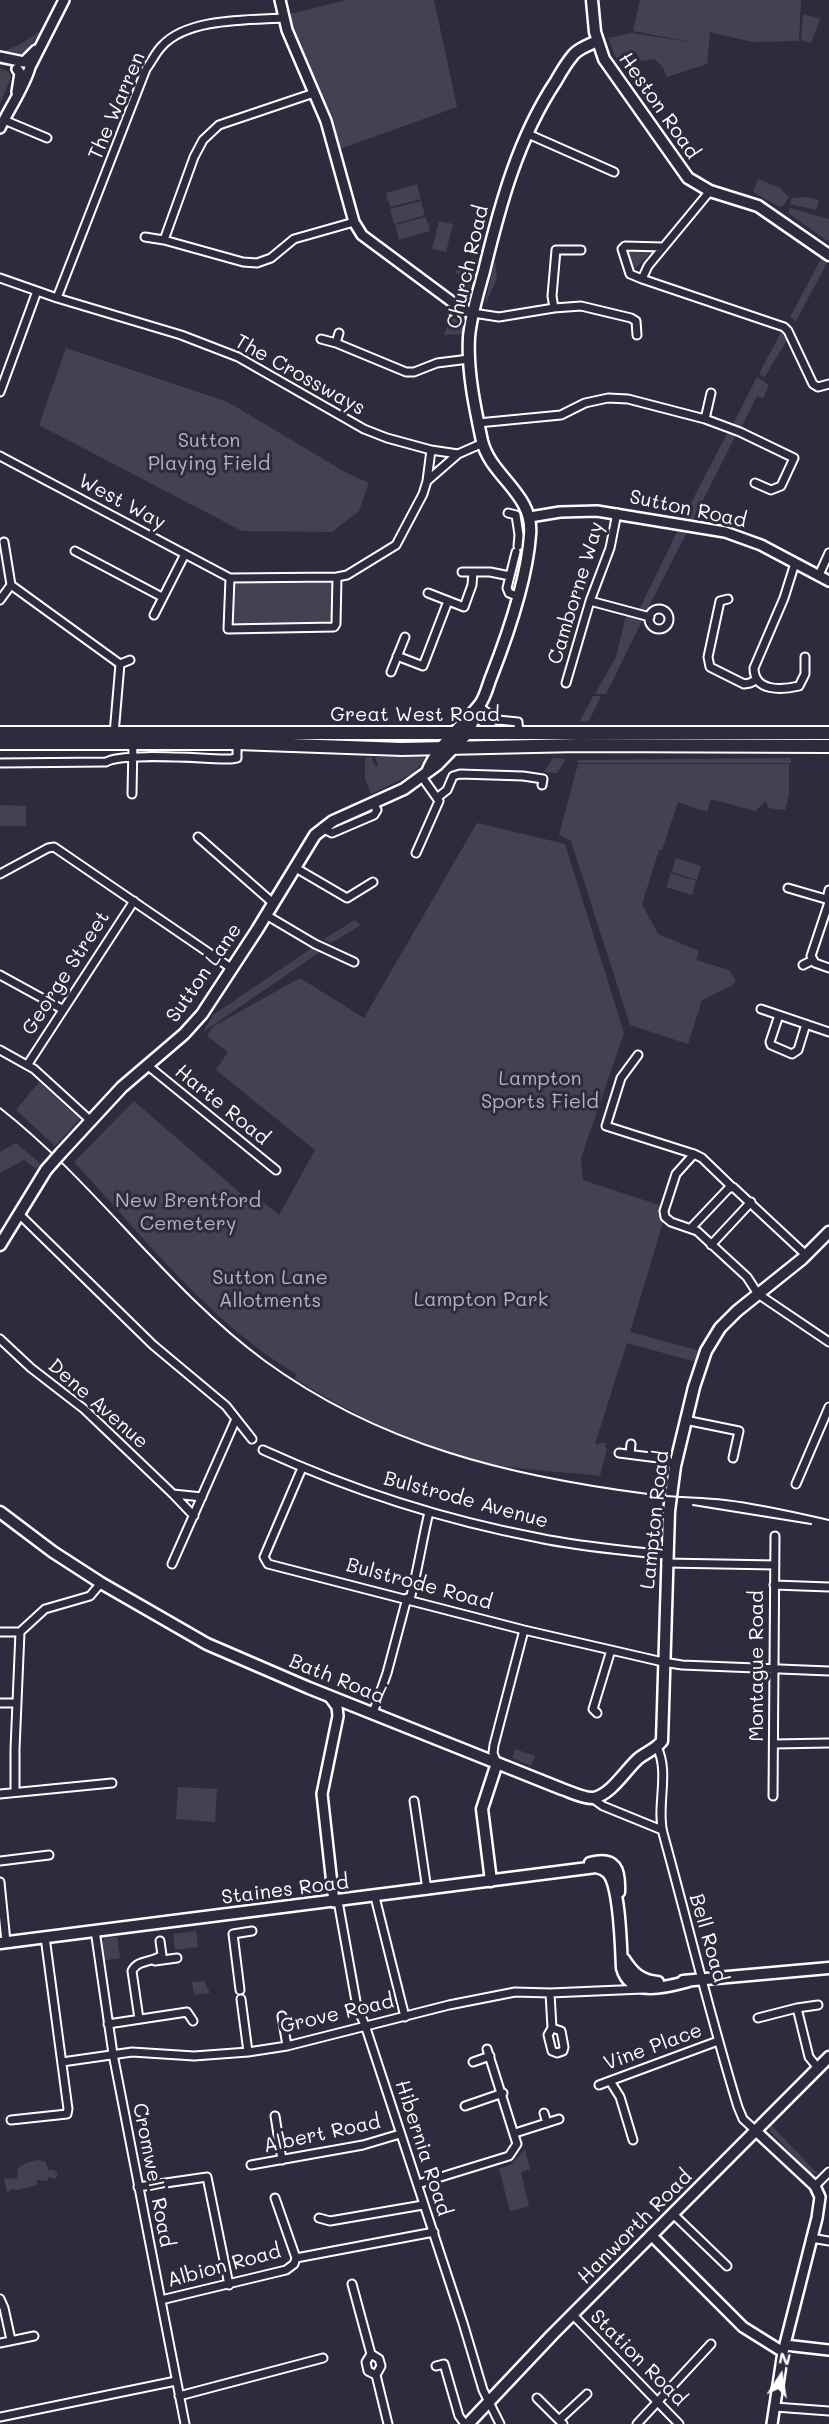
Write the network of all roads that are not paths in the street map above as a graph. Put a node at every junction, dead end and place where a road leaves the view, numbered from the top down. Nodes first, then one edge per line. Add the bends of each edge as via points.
1 (64, 0) edge
2 (280, 0) edge
3 (592, 0) edge
4 (283, 18) junction
5 (597, 41) junction
6 (0, 58) edge
7 (23, 68) junction
8 (314, 93) junction
9 (2, 124) edge
10 (528, 134) junction
11 (47, 138) dead end
12 (614, 172) dead end
13 (710, 191) junction
14 (354, 222) junction
15 (145, 237) dead end
16 (164, 240) junction
17 (663, 247) junction
18 (580, 250) dead end
19 (829, 255) edge
20 (0, 278) edge
21 (642, 279) junction
22 (37, 291) junction
23 (57, 298) junction
24 (554, 308) junction
25 (473, 313) junction
26 (339, 333) dead end
27 (637, 335) dead end
28 (321, 339) dead end
29 (336, 343) junction
30 (469, 358) junction
31 (829, 384) edge
32 (0, 392) edge
33 (711, 393) dead end
34 (705, 419) junction
35 (478, 423) junction
36 (483, 443) junction
37 (431, 450) junction
38 (458, 454) junction
39 (0, 456) edge
40 (427, 481) junction
41 (755, 483) dead end
42 (508, 513) dead end
43 (617, 513) junction
44 (530, 517) junction
45 (531, 534) junction
46 (519, 535) junction
47 (4, 542) dead end
48 (75, 551) dead end
49 (829, 553) edge
50 (185, 554) junction
51 (795, 563) junction
52 (462, 572) dead end
53 (473, 572) junction
54 (819, 575) junction
55 (510, 576) junction
56 (337, 577) junction
57 (230, 578) junction
58 (829, 581) edge
59 (11, 585) junction
60 (428, 593) dead end
61 (517, 596) junction
62 (162, 597) junction
63 (728, 599) dead end
64 (0, 600) edge
65 (448, 601) junction
66 (590, 601) junction
67 (154, 615) dead end
68 (650, 617) dead end
69 (405, 637) dead end
70 (397, 656) junction
71 (805, 657) dead end
72 (130, 660) dead end
73 (120, 664) junction
74 (391, 672) dead end
75 (756, 680) junction
76 (566, 683) dead end
77 (479, 705) junction
78 (0, 733) edge
79 (829, 733) edge
80 (114, 734) junction
81 (467, 734) junction
82 (519, 735) junction
83 (0, 743) edge
84 (133, 743) junction
85 (237, 743) junction
86 (448, 743) junction
87 (829, 746) edge
88 (133, 758) junction
89 (0, 763) edge
90 (425, 774) junction
91 (543, 785) dead end
92 (132, 794) dead end
93 (438, 797) junction
94 (198, 837) dead end
95 (416, 853) dead end
96 (294, 867) junction
97 (0, 874) edge
98 (373, 882) dead end
99 (788, 888) dead end
100 (829, 890) edge
101 (828, 900) edge
102 (134, 901) junction
103 (273, 903) junction
104 (266, 915) junction
105 (813, 960) junction
106 (354, 962) dead end
107 (803, 965) dead end
108 (231, 968) junction
109 (829, 968) edge
110 (0, 975) edge
111 (62, 1009) junction
112 (761, 1009) dead end
113 (779, 1015) junction
114 (806, 1024) junction
115 (829, 1032) edge
116 (0, 1050) edge
117 (638, 1055) dead end
118 (28, 1064) junction
119 (147, 1065) junction
120 (92, 1121) junction
121 (694, 1154) junction
122 (276, 1170) dead end
123 (731, 1186) junction
124 (751, 1202) junction
125 (19, 1214) junction
126 (691, 1228) junction
127 (829, 1232) edge
128 (0, 1245) edge
129 (711, 1245) junction
130 (806, 1255) junction
131 (758, 1294) junction
132 (0, 1340) edge
133 (829, 1342) edge
134 (829, 1407) edge
135 (236, 1419) junction
136 (685, 1420) junction
137 (252, 1439) dead end
138 (631, 1444) dead end
139 (263, 1450) dead end
140 (620, 1453) dead end
141 (630, 1454) junction
142 (733, 1458) dead end
143 (675, 1466) junction
144 (302, 1468) junction
145 (796, 1484) dead end
146 (173, 1494) junction
147 (202, 1497) junction
148 (0, 1510) edge
149 (429, 1512) junction
150 (194, 1516) junction
151 (775, 1536) dead end
152 (666, 1559) junction
153 (172, 1564) dead end
154 (775, 1565) junction
155 (101, 1583) junction
156 (774, 1586) junction
157 (829, 1587) edge
158 (409, 1598) junction
159 (524, 1630) junction
160 (0, 1632) edge
161 (20, 1632) junction
162 (611, 1650) junction
163 (663, 1662) junction
164 (773, 1668) junction
165 (829, 1671) edge
166 (328, 1695) junction
167 (0, 1703) edge
168 (17, 1703) junction
169 (356, 1707) junction
170 (373, 1713) junction
171 (597, 1713) dead end
172 (338, 1716) junction
173 (829, 1743) edge
174 (774, 1744) junction
175 (657, 1747) junction
176 (497, 1763) junction
177 (112, 1783) dead end
178 (15, 1792) junction
179 (0, 1794) edge
180 (774, 1796) dead end
181 (591, 1798) junction
182 (414, 1801) dead end
183 (662, 1830) junction
184 (49, 1855) dead end
185 (0, 1861) edge
186 (491, 1881) junction
187 (0, 1882) edge
188 (427, 1890) junction
189 (375, 1897) junction
190 (336, 1901) junction
191 (95, 1930) junction
192 (252, 1931) dead end
193 (45, 1937) junction
194 (160, 1941) dead end
195 (3, 1943) edge
196 (622, 1956) junction
197 (177, 1958) dead end
198 (156, 1961) junction
199 (829, 1968) edge
200 (703, 1980) junction
201 (689, 1981) junction
202 (631, 1982) junction
203 (654, 1988) junction
204 (240, 1990) dead end
205 (619, 1991) junction
206 (550, 1993) junction
207 (241, 1999) dead end
208 (818, 2005) dead end
209 (796, 2008) junction
210 (282, 2016) dead end
211 (405, 2017) junction
212 (758, 2018) dead end
213 (139, 2019) junction
214 (193, 2020) dead end
215 (108, 2024) junction
216 (365, 2025) junction
217 (552, 2028) dead end
218 (718, 2040) junction
219 (287, 2046) junction
220 (248, 2052) junction
221 (113, 2054) junction
222 (829, 2056) edge
223 (473, 2061) dead end
224 (62, 2062) junction
225 (818, 2068) junction
226 (610, 2081) junction
227 (599, 2085) dead end
228 (502, 2093) junction
229 (465, 2106) dead end
230 (544, 2113) dead end
231 (275, 2116) dead end
232 (559, 2119) dead end
233 (11, 2120) dead end
234 (547, 2122) junction
235 (756, 2131) junction
236 (515, 2133) junction
237 (400, 2134) junction
238 (633, 2140) dead end
239 (282, 2160) junction
240 (251, 2165) dead end
241 (829, 2172) edge
242 (418, 2184) junction
243 (815, 2186) junction
244 (138, 2187) junction
245 (275, 2198) dead end
246 (423, 2205) junction
247 (673, 2214) junction
248 (319, 2218) dead end
249 (434, 2232) junction
250 (651, 2235) junction
251 (811, 2238) junction
252 (829, 2241) edge
253 (296, 2258) junction
254 (727, 2266) dead end
255 (352, 2284) dead end
256 (229, 2285) junction
257 (0, 2299) edge
258 (161, 2300) junction
259 (573, 2315) junction
260 (34, 2336) dead end
261 (10, 2340) junction
262 (0, 2343) edge
263 (711, 2344) dead end
264 (784, 2348) junction
265 (829, 2350) edge
266 (322, 2358) dead end
267 (436, 2366) dead end
268 (176, 2381) junction
269 (587, 2394) dead end
270 (179, 2396) junction
271 (537, 2398) dead end
272 (488, 2402) junction
273 (658, 2403) junction
274 (775, 2407) junction
275 (829, 2411) edge
276 (0, 2417) edge
277 (561, 2422) edge
278 (184, 2424) edge
279 (388, 2424) edge
280 (467, 2424) edge
281 (500, 2424) edge
282 (638, 2424) edge
283 (680, 2424) edge
284 (772, 2424) edge

1 - 7 street via 40,46
2 - 4 street
3 - 5 main road, Heston Road
4 - 8 street
4 - 23 street, The Warren via 213,23 184,31 163,44 146,69
5 - 10 main road, Church Road via 572,56 544,99
5 - 13 main road, Heston Road via 612,74 680,169 695,184
6 - 7 street
7 - 9 street via 23,86
8 - 14 street via 326,121
8 - 16 street via 219,125 203,140
9 - 11 street
10 - 12 street
10 - 25 main road, Church Road via 503,196
13 - 17 street
13 - 19 main road, Heston Road via 758,206
14 - 16 street via 294,239 271,258 257,263
14 - 25 street via 362,235 381,251 463,310
15 - 16 street
17 - 21 street
17 - 21 street via 622,249 630,274
18 - 24 street via 556,250
20 - 22 street, The Crossways
21 - 31 street via 784,327 813,384
22 - 23 street, The Crossways
22 - 32 street
23 - 37 street, The Crossways via 181,335 238,357 364,429
24 - 25 street via 499,317
24 - 27 street via 581,306 631,318 636,321
25 - 30 main road, Church Road
26 - 29 street
28 - 29 street
29 - 30 street via 406,372
30 - 35 main road, Church Road
33 - 34 street
34 - 35 street via 638,401 608,398 585,403 561,415
34 - 41 street via 794,458 781,486 771,490
35 - 36 main road, Church Road
36 - 38 street
36 - 44 main road, Church Road via 495,469 520,495
37 - 38 street, The Crossways
37 - 40 street
38 - 40 street
39 - 50 street, West Way
40 - 56 street via 396,545 347,575
42 - 46 street via 516,515
43 - 44 street, Sutton Road via 560,512
43 - 51 street, Sutton Road via 734,534
43 - 66 street, Camborne Way via 610,548
44 - 45 main road
45 - 46 street
45 - 61 main road
46 - 55 street
47 - 59 street
48 - 62 street
49 - 54 street
50 - 57 street, West Way
50 - 62 street
51 - 54 street, Sutton Road
51 - 75 street via 754,668
52 - 53 street
53 - 55 street
53 - 65 street via 464,607
54 - 58 street, Sutton Road
55 - 61 street via 507,588
56 - 57 street
56 - 57 street via 334,627 228,629
59 - 64 street
59 - 73 street
60 - 65 street
61 - 77 main road
62 - 67 street
63 - 75 street via 720,601 708,657 710,666 744,684
65 - 70 street via 423,666
66 - 68 street
66 - 76 street, Camborne Way
69 - 70 street
70 - 74 street
71 - 75 street via 800,686 770,688
72 - 73 street
73 - 80 street
77 - 81 main road
77 - 82 street via 498,720 518,722
77 - 86 main road
78 - 80 highway, Great West Road
79 - 82 highway, Great West Road
80 - 86 highway, Great West Road via 363,734 387,740
81 - 82 highway, Great West Road
81 - 86 highway, Great West Road
83 - 84 highway, Great West Road
84 - 85 highway, Great West Road
84 - 88 street
85 - 86 highway, Great West Road
85 - 88 street via 237,758 231,759
86 - 87 highway, Great West Road
86 - 90 main road
88 - 89 street
88 - 92 street
90 - 93 street
90 - 96 main road, Sutton Lane via 404,789 322,828
91 - 93 street via 543,779 523,776 460,774 453,776 447,790
93 - 95 street via 435,813
94 - 103 street
96 - 98 street via 347,898
96 - 103 main road, Sutton Lane
97 - 102 street via 54,847
99 - 101 street
100 - 101 street
101 - 105 street
102 - 108 street
102 - 111 street, George Street
103 - 104 main road, Sutton Lane
104 - 106 street
104 - 108 main road, Sutton Lane
105 - 107 street
105 - 109 street
108 - 119 main road, Sutton Lane via 184,1034
110 - 111 street
111 - 118 street, George Street
112 - 113 street
113 - 114 street
113 - 114 street via 771,1045 792,1054 798,1050
114 - 115 street
116 - 118 street
117 - 121 street via 621,1078 606,1126
118 - 120 street
119 - 120 main road, Sutton Lane
119 - 122 street, Harte Road
120 - 125 main road, Sutton Lane, bridge via 46,1170
121 - 123 street
121 - 126 street via 676,1174 664,1211 670,1222
123 - 124 street
123 - 126 street
124 - 129 street
124 - 130 street
125 - 128 main road, Sutton Lane
125 - 135 street via 153,1345 226,1406
126 - 129 street
127 - 130 main road, Lampton Road
129 - 131 street via 747,1277
130 - 131 main road, Lampton Road
131 - 133 street
131 - 136 main road, Lampton Road via 713,1338
132 - 146 street, Dene Avenue via 84,1409
134 - 145 street
135 - 137 street
135 - 147 street
136 - 142 street via 739,1431
136 - 143 main road, Lampton Road
138 - 141 street
139 - 144 street, Bulstrode Avenue
140 - 141 street
141 - 143 street via 666,1459
143 - 152 main road, Lampton Road
144 - 149 street, Bulstrode Avenue
144 - 158 street, Bulstrode Road via 265,1561
146 - 147 street
146 - 150 street, Dene Avenue
147 - 150 street
148 - 155 main road, Bath Road
149 - 152 street, Bulstrode Avenue via 540,1539
149 - 158 street
150 - 153 street
151 - 154 street, Montague Road
152 - 154 street, Bulstrode Avenue
152 - 163 main road, Lampton Road
154 - 156 street, Montague Road
155 - 161 street via 90,1596 45,1609
155 - 166 main road, Bath Road via 207,1644
156 - 157 street
156 - 164 street, Montague Road
158 - 159 street, Bulstrode Road
158 - 170 street
159 - 162 street, Bulstrode Road
159 - 176 street via 495,1740 493,1753
160 - 161 street
161 - 168 street
162 - 163 street, Bulstrode Road
162 - 171 street via 593,1709
163 - 164 street, Bulstrode Road
163 - 175 main road, Lampton Road via 662,1741
164 - 165 street, Bulstrode Road
164 - 174 street, Montague Road
166 - 169 main road, Bath Road
166 - 172 street
167 - 168 street
168 - 178 street
169 - 170 main road, Bath Road
169 - 172 street via 346,1708
170 - 176 main road, Bath Road
172 - 190 street via 322,1794
173 - 174 street
174 - 180 street, Montague Road
175 - 181 main road via 640,1757 605,1792
175 - 183 street, Bell Road via 662,1759
176 - 181 main road, Bath Road
176 - 186 main road via 482,1809
177 - 178 street
178 - 179 street
181 - 183 street, Bath Road
182 - 188 street
183 - 200 street, Bell Road
184 - 185 street
186 - 188 main road, Staines Road
186 - 196 main road, Staines Road via 609,1862 615,1867 620,1884
187 - 195 street
188 - 189 main road, Staines Road
189 - 190 main road, Staines Road
189 - 211 street
190 - 191 main road, Staines Road
190 - 216 street, Hibernia Road via 357,2007
191 - 193 main road, Staines Road
191 - 215 street, Cromwell Road
192 - 204 street via 233,1934
193 - 195 main road, Staines Road
193 - 224 street
194 - 198 street via 162,1955
196 - 201 main road via 632,1971 648,1981
196 - 202 main road, Staines Road via 624,1975
197 - 198 street
198 - 213 street via 140,1963 132,1971
199 - 200 main road
200 - 201 main road
200 - 218 street, Bell Road
201 - 203 main road
202 - 203 main road
202 - 205 street
203 - 205 street, Grove Road
205 - 206 street, Grove Road
206 - 211 street, Grove Road via 515,1992
206 - 217 street
207 - 220 street
208 - 209 street
209 - 212 street
209 - 225 street via 809,2057
210 - 219 street
211 - 216 street, Grove Road
213 - 214 street via 187,2012
213 - 215 street
215 - 221 street, Cromwell Road
216 - 219 street, Grove Road
216 - 237 street, Hibernia Road
218 - 226 street, Vine Place
218 - 235 street, Bell Road via 738,2107
219 - 220 street, Grove Road
220 - 221 street, Grove Road via 194,2056
221 - 224 street, Grove Road
221 - 244 street, Cromwell Road
222 - 225 main road, Hanworth Road
223 - 228 street via 488,2053
224 - 233 street via 69,2109 66,2114
225 - 235 main road, Hanworth Road
226 - 227 street, Vine Place
226 - 238 street via 620,2097
228 - 229 street via 475,2107
228 - 236 street
230 - 234 street
231 - 239 street
232 - 234 street
234 - 236 street
235 - 243 street
235 - 247 main road, Hanworth Road
236 - 242 street via 517,2144 509,2156
237 - 239 street, Albert Road
237 - 242 street, Hibernia Road
239 - 240 street, Albert Road
241 - 243 street
242 - 246 street, Hibernia Road
243 - 251 street via 820,2197
244 - 256 street via 207,2177
244 - 258 street, Cromwell Road
245 - 253 street
246 - 248 street via 330,2221
246 - 249 street, Hibernia Road
247 - 250 main road, Hanworth Road
247 - 254 street
249 - 253 street, Albion Road
249 - 272 street, Hibernia Road
250 - 259 main road, Hanworth Road
250 - 264 street via 743,2327
251 - 252 street
251 - 264 street
253 - 256 street, Albion Road via 286,2270
255 - 279 street via 371,2354 381,2366 376,2375
256 - 258 street, Albion Road
257 - 261 street
258 - 268 street, Cromwell Road
259 - 272 main road, Hanworth Road
259 - 273 street, Station Road
260 - 261 street
261 - 262 street
263 - 273 street
264 - 265 street
264 - 274 street
266 - 270 street
267 - 280 street via 444,2364 459,2416
268 - 270 street, Cromwell Road
268 - 276 street
269 - 277 street
270 - 278 street, Cromwell Road
271 - 277 street
272 - 280 main road, Hanworth Road
272 - 281 street, Hibernia Road
273 - 282 street
273 - 283 street, Station Road
274 - 275 street
274 - 284 street

